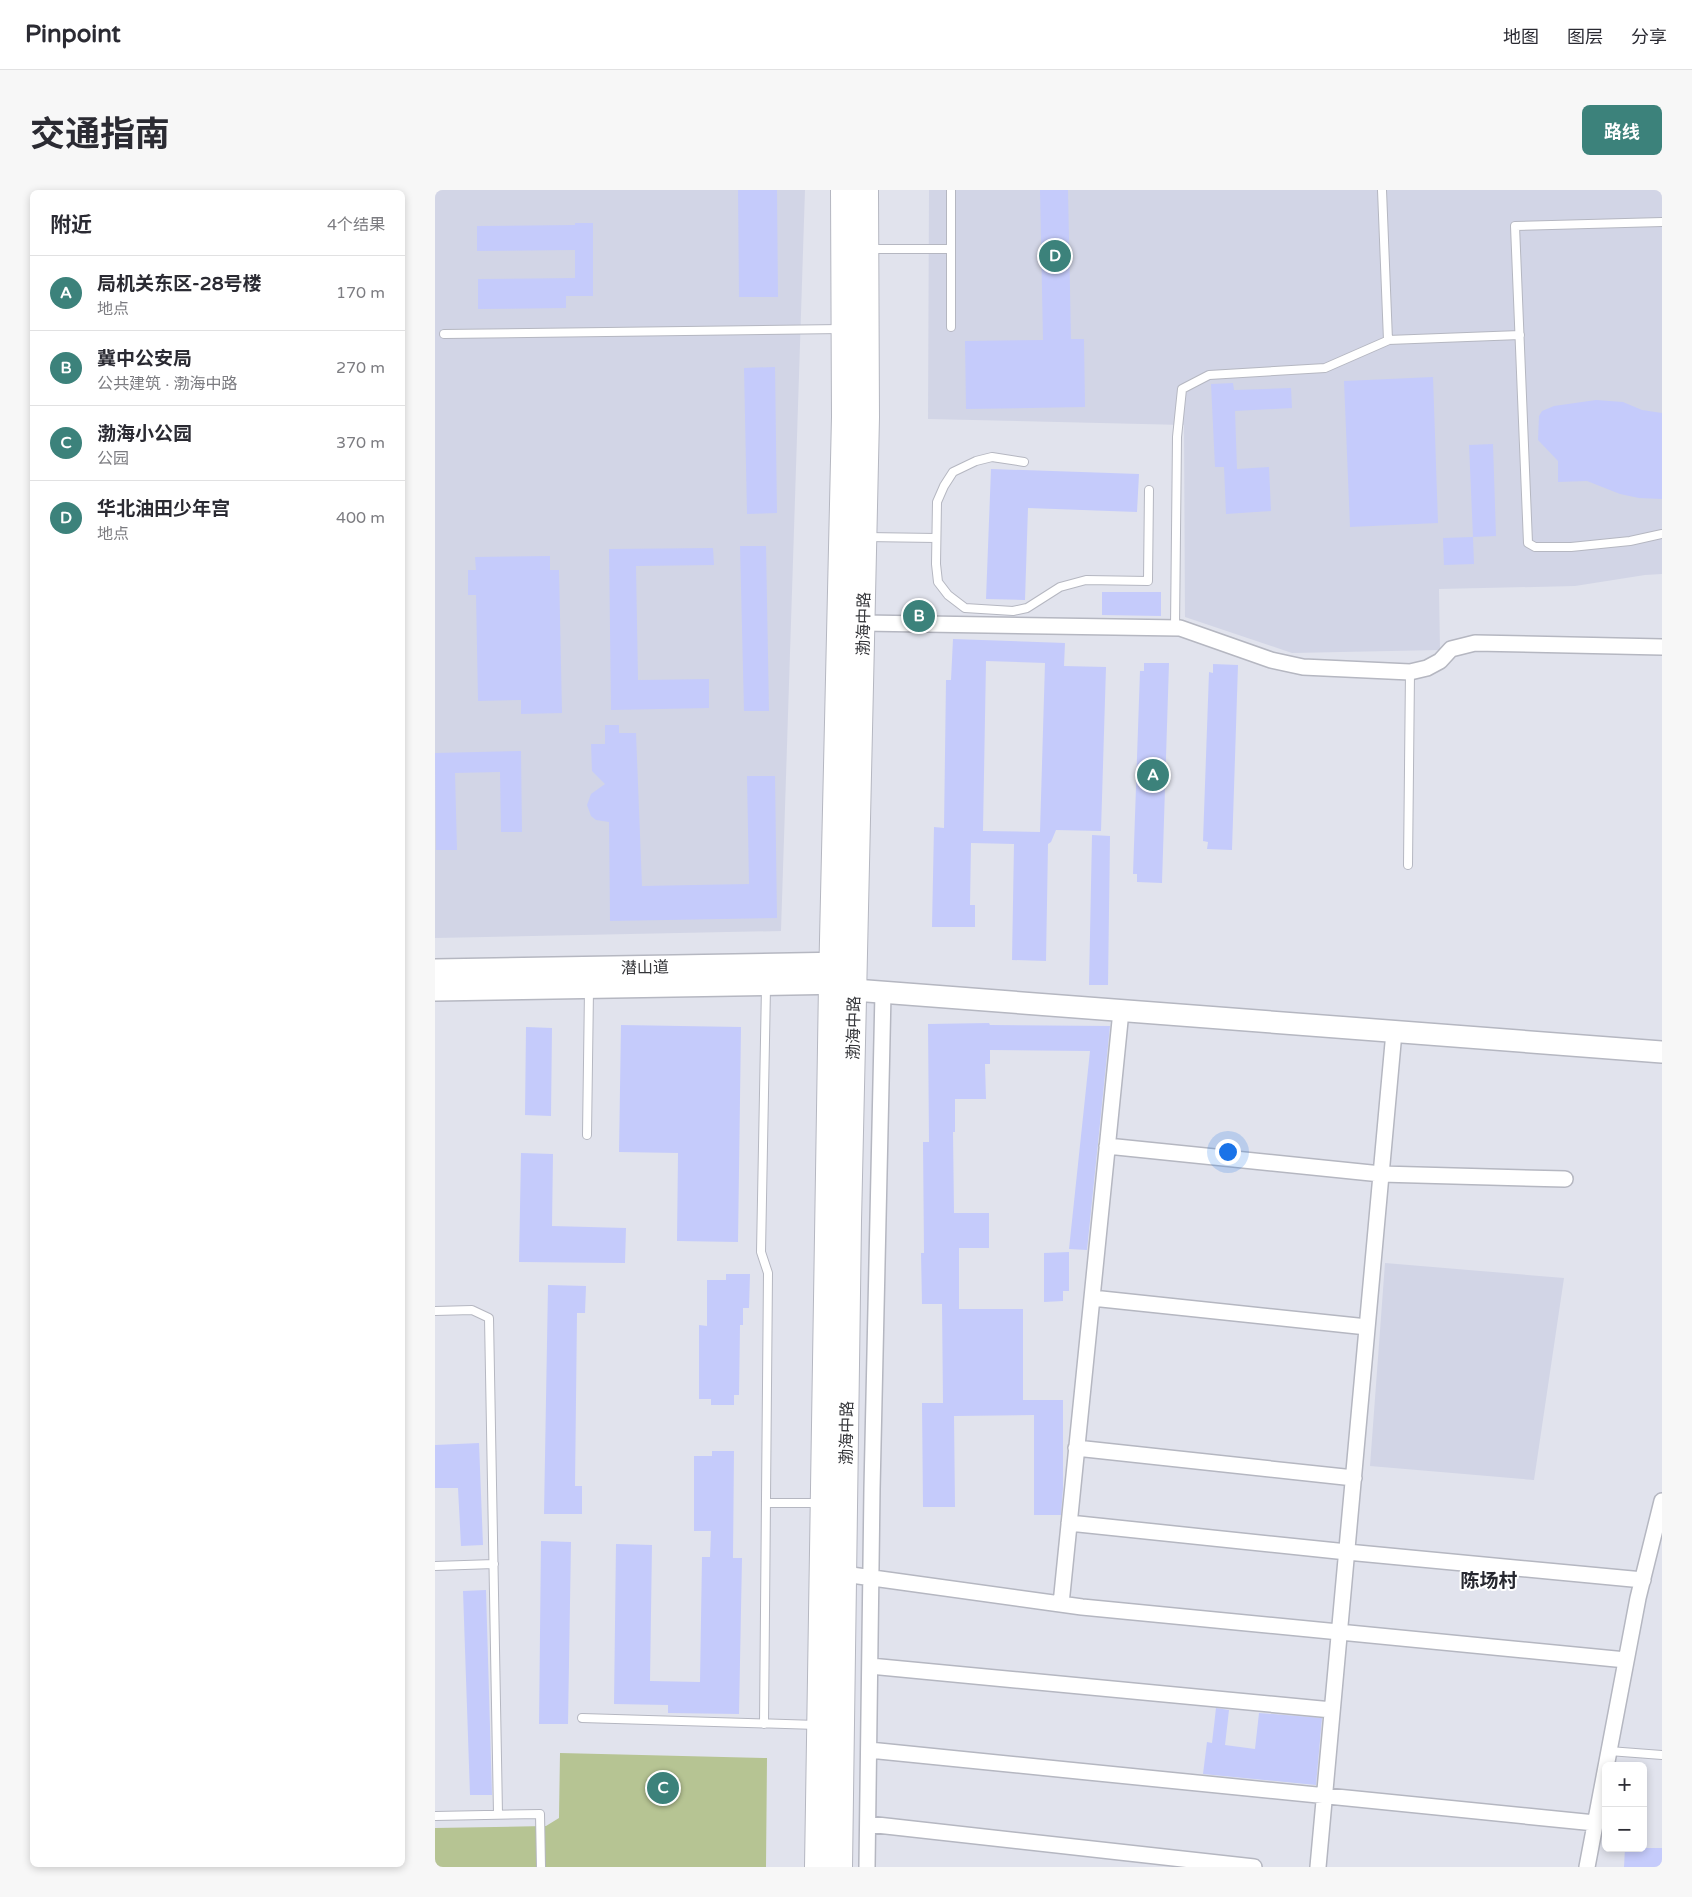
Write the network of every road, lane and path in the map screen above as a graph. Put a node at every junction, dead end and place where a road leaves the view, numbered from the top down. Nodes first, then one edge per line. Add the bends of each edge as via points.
1 (843, 190) edge
2 (866, 190) edge
3 (951, 190) edge
4 (1381, 190) edge
5 (1662, 222) edge
6 (866, 248) junction
7 (951, 249) junction
8 (951, 327) dead end
9 (844, 329) junction
10 (444, 334) dead end
11 (1520, 335) junction
12 (1389, 340) junction
13 (1024, 462) dead end
14 (1149, 490) dead end
15 (1662, 534) edge
16 (864, 537) junction
17 (936, 538) junction
18 (863, 623) junction
19 (1175, 628) junction
20 (1662, 647) edge
21 (1410, 672) junction
22 (1408, 866) dead end
23 (435, 970) edge
24 (845, 977) junction
25 (766, 985) junction
26 (589, 988) junction
27 (435, 990) edge
28 (883, 993) junction
29 (1121, 1011) junction
30 (1394, 1032) junction
31 (1662, 1052) edge
32 (587, 1135) dead end
33 (1107, 1146) junction
34 (1381, 1174) junction
35 (1565, 1179) dead end
36 (1092, 1298) junction
37 (435, 1311) edge
38 (1367, 1327) junction
39 (1076, 1448) junction
40 (1354, 1478) junction
41 (1662, 1501) edge
42 (767, 1503) junction
43 (822, 1503) junction
44 (1069, 1523) junction
45 (1347, 1552) junction
46 (493, 1564) junction
47 (435, 1566) edge
48 (844, 1574) junction
49 (871, 1578) junction
50 (1643, 1580) junction
51 (1061, 1604) junction
52 (1340, 1632) junction
53 (1626, 1660) junction
54 (870, 1666) junction
55 (1332, 1710) junction
56 (582, 1718) dead end
57 (764, 1724) junction
58 (819, 1726) junction
59 (869, 1750) junction
60 (1609, 1751) junction
61 (1662, 1755) edge
62 (1325, 1796) junction
63 (498, 1814) junction
64 (435, 1816) edge
65 (1595, 1823) junction
66 (868, 1824) junction
67 (541, 1867) edge
68 (817, 1867) edge
69 (840, 1867) edge
70 (867, 1867) edge
71 (1254, 1867) edge
72 (1318, 1867) edge
73 (1587, 1867) edge

1 - 9 main road, 渤海中路
2 - 6 main road, 渤海中路
3 - 7 lane
4 - 12 lane
5 - 11 lane via 1515,226
6 - 7 lane
6 - 16 main road, 渤海中路
7 - 8 lane
9 - 10 lane
9 - 24 main road, 渤海中路
11 - 12 lane
11 - 15 lane via 1528,543 1535,547 1571,547
12 - 19 lane via 1325,368 1209,375 1182,389 1177,436
13 - 17 lane via 992,457 953,472 937,502
14 - 17 lane via 1148,581 1086,580 1060,587 1027,608 999,611 965,608 938,582
16 - 17 lane
16 - 18 main road, 渤海中路
18 - 19 street
18 - 24 main road, 渤海中路
19 - 21 street via 1303,668
20 - 21 street via 1475,643 1451,649 1440,661
21 - 22 lane
23 - 24 street, 潜山道
24 - 25 street, 潜山道
24 - 28 street
24 - 43 main road, 渤海中路
24 - 48 main road, 渤海中路 via 849,1221
25 - 26 street, 潜山道
25 - 42 lane via 761,1252 768,1273
26 - 27 street, 潜山道
26 - 32 lane
28 - 29 street
28 - 49 street
29 - 30 street
29 - 33 street
30 - 31 street
30 - 34 street
33 - 34 street
33 - 36 street
34 - 35 street
34 - 38 street
36 - 38 street
36 - 39 street
37 - 46 lane via 472,1310 489,1318
38 - 40 street
39 - 40 street
39 - 44 street
40 - 45 street
41 - 50 street
42 - 43 lane
42 - 57 lane
43 - 58 main road, 渤海中路
44 - 45 street
44 - 51 street
45 - 50 street
45 - 52 street
46 - 47 lane
46 - 63 lane
48 - 49 street
48 - 69 main road, 渤海中路
49 - 51 street
49 - 54 street
50 - 53 street
51 - 52 street
52 - 53 street
52 - 55 street
53 - 60 street
54 - 55 street
54 - 59 street
55 - 62 street
56 - 57 lane
57 - 58 lane
58 - 68 main road, 渤海中路
59 - 62 street
59 - 66 street
60 - 61 lane
60 - 65 street
62 - 65 street
62 - 72 street
63 - 64 lane
63 - 67 lane via 540,1814
65 - 73 street
66 - 70 street
66 - 71 street

